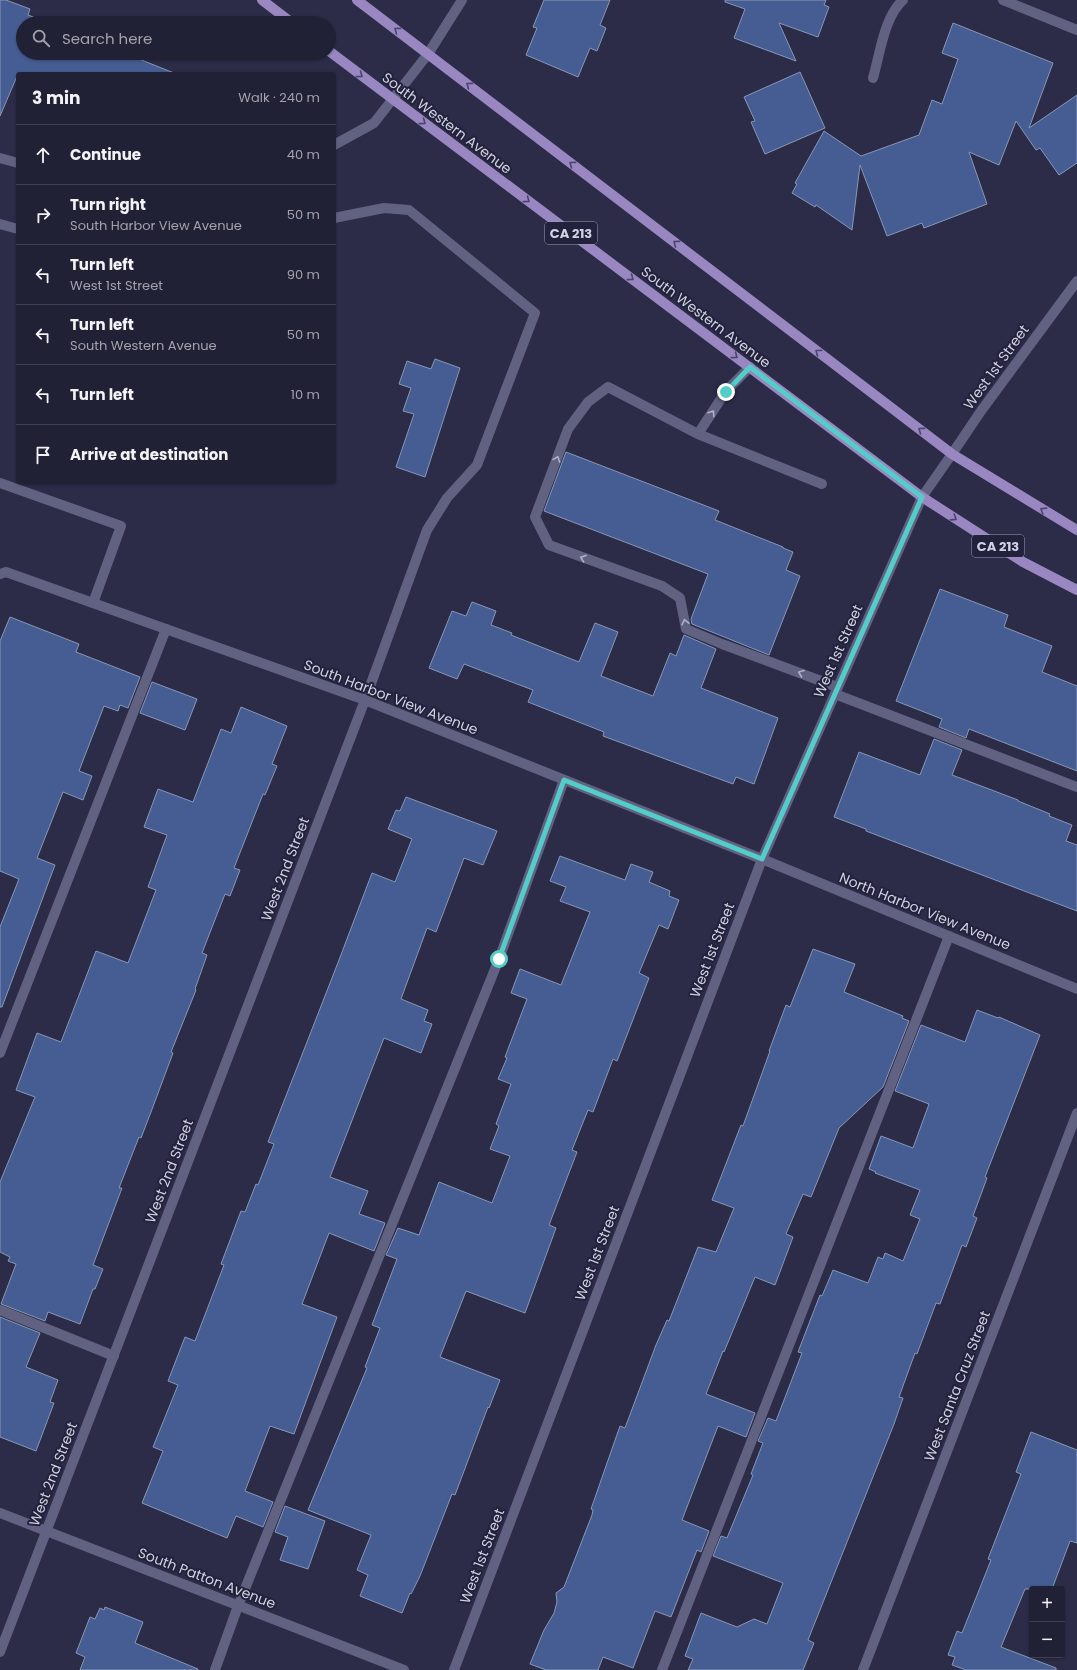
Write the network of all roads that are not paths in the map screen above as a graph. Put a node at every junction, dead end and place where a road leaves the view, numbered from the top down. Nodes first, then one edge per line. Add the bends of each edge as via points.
1 (262, 0) edge
2 (357, 0) edge
3 (462, 0) edge
4 (902, 0) edge
5 (1003, 0) edge
6 (283, 16) edge
7 (1077, 30) edge
8 (428, 54) junction
9 (336, 56) edge
10 (874, 78) dead end
11 (392, 99) junction
12 (336, 144) edge
13 (0, 158) edge
14 (16, 163) edge
15 (336, 218) edge
16 (0, 224) edge
17 (16, 228) edge
18 (1077, 281) edge
19 (750, 367) junction
20 (698, 434) junction
21 (952, 454) junction
22 (0, 483) edge
23 (822, 484) dead end
24 (922, 497) junction
25 (1077, 530) edge
26 (3, 573) edge
27 (1077, 590) edge
28 (93, 603) junction
29 (166, 629) junction
30 (836, 691) junction
31 (365, 700) junction
32 (564, 780) junction
33 (1077, 787) edge
34 (762, 859) junction
35 (949, 936) junction
36 (1077, 989) edge
37 (0, 1053) edge
38 (1077, 1112) edge
39 (0, 1310) edge
40 (114, 1356) junction
41 (0, 1513) edge
42 (46, 1531) junction
43 (238, 1606) junction
44 (0, 1652) edge
45 (215, 1670) edge
46 (404, 1670) edge
47 (454, 1670) edge
48 (662, 1670) edge
49 (863, 1670) edge

1 - 6 main road
8 -> 2 main road
3 - 8 street
4 - 10 street via 889,21
5 - 7 street
8 - 11 street
21 -> 8 main road
9 -> 11 main road, South Western Avenue / CA 213
11 - 12 street via 374,124
11 -> 19 main road, South Western Avenue / CA 213
13 - 14 street
15 - 31 street, West 2nd Street via 384,208 409,210 535,313 477,465 447,498 428,530
16 - 17 street
18 - 21 street, West 1st Street
20 -> 19 street via 726,392
19 - 24 main road, South Western Avenue / CA 213
20 - 23 street
30 -> 20 street via 686,629 680,598 662,586 548,545 535,517 568,429 588,402 608,387
21 - 24 street, West 1st Street
25 -> 21 main road
22 - 28 street via 120,526
24 -> 27 main road, South Western Avenue / CA 213 via 1023,562
24 - 30 street, West 1st Street
26 - 28 street, South Harbor View Avenue
28 - 29 street, South Harbor View Avenue
29 - 31 street, South Harbor View Avenue
29 - 37 street
30 - 33 street
30 - 34 street, West 1st Street
31 - 32 street, South Harbor View Avenue
31 - 40 street, West 2nd Street
32 - 34 street, South Harbor View Avenue
32 - 43 street via 499,959
34 - 35 street, North Harbor View Avenue
34 - 47 street, West 1st Street
35 - 36 street, North Harbor View Avenue
35 - 48 street
38 - 49 street, West Santa Cruz Street
39 - 40 street
40 - 42 street, West 2nd Street
41 - 42 street, South Patton Avenue
42 - 43 street, South Patton Avenue
42 - 44 street, West 2nd Street
43 - 45 street
43 - 46 street, South Patton Avenue

